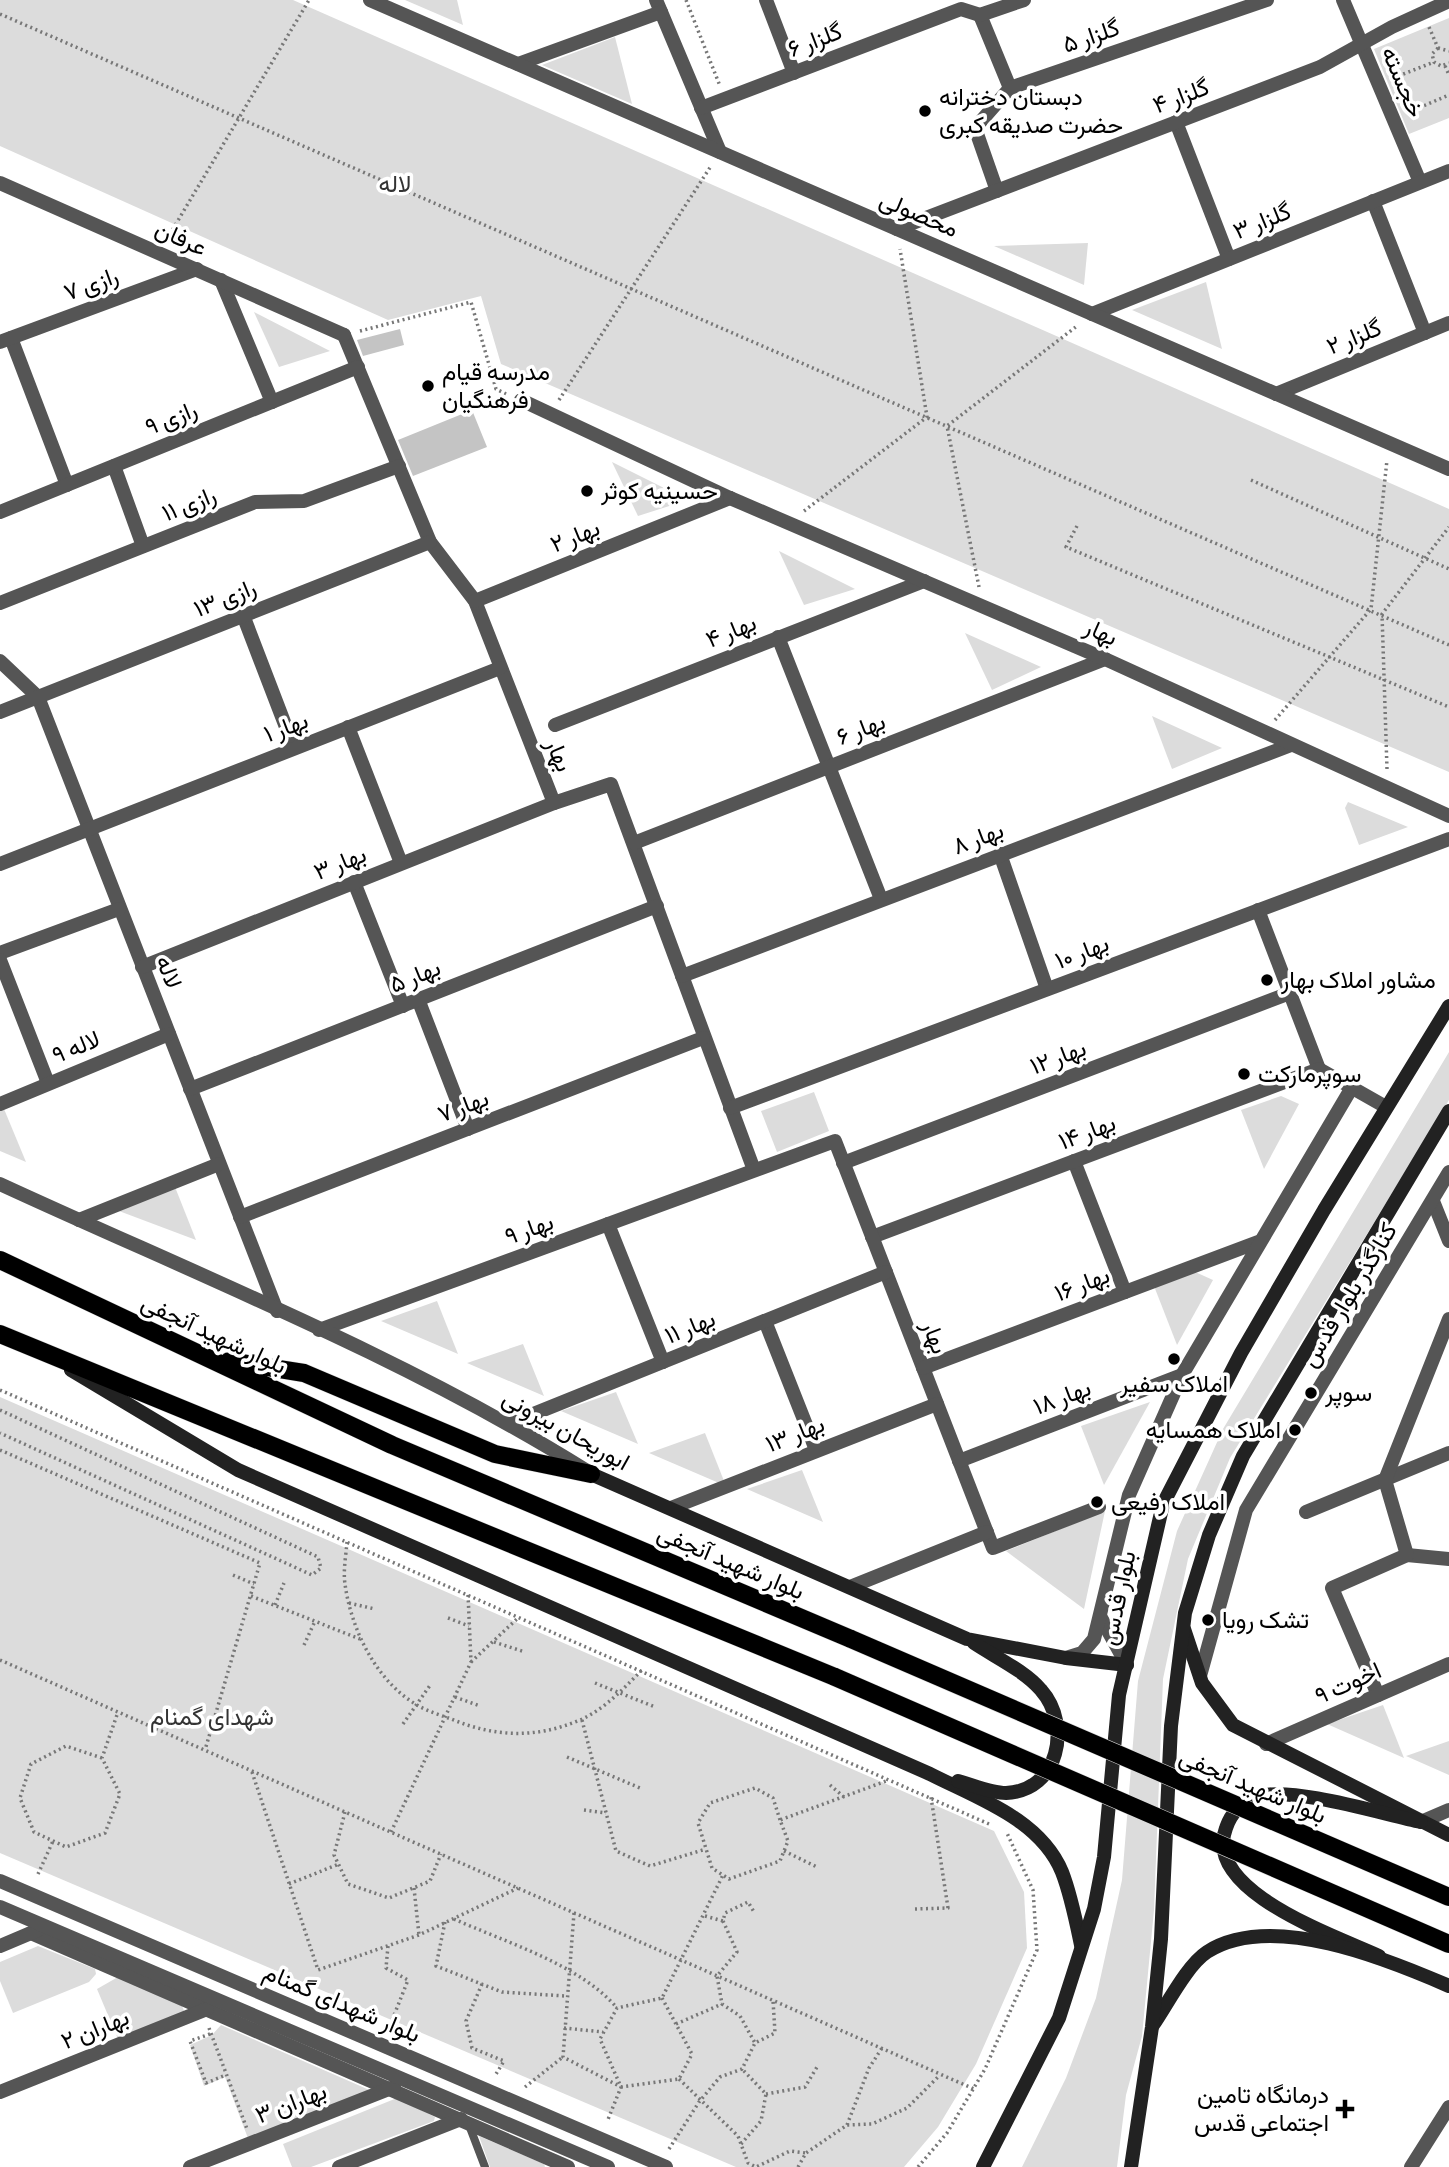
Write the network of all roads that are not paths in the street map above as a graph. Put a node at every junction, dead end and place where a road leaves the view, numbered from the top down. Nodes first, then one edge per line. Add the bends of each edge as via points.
1 (370, 0) edge
2 (766, 0) edge
3 (1024, 0) edge
4 (1267, 0) edge
5 (1343, 0) edge
6 (1449, 1) edge
7 (659, 6) edge
8 (980, 15) junction
9 (1362, 45) junction
10 (518, 64) junction
11 (794, 73) junction
12 (1010, 88) junction
13 (701, 108) junction
14 (1176, 122) junction
15 (720, 152) junction
16 (1449, 171) edge
17 (1420, 182) junction
18 (3, 186) edge
19 (997, 191) junction
20 (1373, 201) junction
21 (897, 229) junction
22 (1228, 259) junction
23 (197, 269) junction
24 (221, 280) junction
25 (1092, 314) junction
26 (1449, 323) edge
27 (1425, 333) junction
28 (344, 335) joint
29 (6, 340) edge
30 (358, 367) junction
31 (1276, 394) junction
32 (521, 400) road end
33 (272, 402) junction
34 (114, 466) junction
35 (399, 466) junction
36 (1449, 469) edge
37 (67, 485) junction
38 (730, 498) junction
39 (0, 512) edge
40 (430, 542) junction
41 (143, 546) junction
42 (923, 581) junction
43 (475, 601) junction
44 (0, 603) edge
45 (243, 615) junction
46 (778, 637) junction
47 (1105, 659) junction
48 (0, 661) edge
49 (500, 667) junction
50 (37, 697) junction
51 (0, 712) edge
52 (555, 725) dead end
53 (348, 727) junction
54 (1291, 745) junction
55 (294, 748) junction
56 (829, 766) junction
57 (554, 803) junction
58 (1449, 816) edge
59 (88, 828) junction
60 (1449, 839) edge
61 (634, 843) junction
62 (1000, 854) junction
63 (401, 863) junction
64 (0, 864) edge
65 (354, 882) junction
66 (881, 899) junction
67 (657, 906) junction
68 (119, 909) junction
69 (1258, 910) junction
70 (0, 953) edge
71 (0, 960) edge
72 (142, 967) junction
73 (682, 976) junction
74 (1047, 989) junction
75 (1290, 993) junction
76 (418, 999) junction
77 (403, 1006) junction
78 (1449, 1006) edge
79 (169, 1034) junction
80 (703, 1038) junction
81 (1319, 1069) junction
82 (48, 1083) junction
83 (190, 1089) junction
84 (1350, 1089) junction
85 (0, 1104) edge
86 (1386, 1107) junction
87 (730, 1108) junction
88 (1449, 1111) edge
89 (468, 1129) junction
90 (835, 1141) joint
91 (1074, 1161) junction
92 (843, 1163) junction
93 (219, 1164) junction
94 (754, 1170) junction
95 (1449, 1172) edge
96 (0, 1184) edge
97 (1433, 1200) junction
98 (240, 1217) junction
99 (79, 1220) junction
100 (608, 1224) junction
101 (872, 1237) junction
102 (1449, 1241) edge
103 (1258, 1242) junction
104 (0, 1260) edge
105 (886, 1272) junction
106 (1125, 1292) junction
107 (277, 1311) junction
108 (1449, 1319) edge
109 (765, 1321) junction
110 (319, 1330) junction
111 (0, 1334) edge
112 (46, 1354) junction
113 (208, 1358) junction
114 (663, 1362) junction
115 (923, 1368) junction
116 (1182, 1375) junction
117 (937, 1404) junction
118 (511, 1423) junction
119 (816, 1450) junction
120 (1449, 1453) edge
121 (959, 1461) junction
122 (591, 1474) junction
123 (1385, 1479) junction
124 (1099, 1507) dead end
125 (671, 1508) junction
126 (1306, 1512) dead end
127 (987, 1532) junction
128 (1407, 1555) junction
129 (1449, 1559) edge
130 (850, 1587) junction
131 (1101, 1618) junction
132 (1182, 1624) junction
133 (967, 1639) junction
134 (1066, 1658) junction
135 (1449, 1664) edge
136 (1127, 1665) junction
137 (1200, 1676) junction
138 (1378, 1695) junction
139 (1266, 1744) junction
140 (930, 1774) junction
141 (1449, 1810) edge
142 (1421, 1822) junction
143 (1449, 1835) edge
144 (0, 1881) edge
145 (1449, 1897) edge
146 (0, 1907) edge
147 (46, 1926) junction
148 (31, 1933) junction
149 (1449, 1944) edge
150 (0, 1946) edge
151 (1082, 1947) junction
152 (1379, 1956) junction
153 (1449, 1986) edge
154 (206, 2009) junction
155 (1152, 2027) junction
156 (409, 2082) junction
157 (392, 2088) junction
158 (0, 2092) edge
159 (1449, 2107) edge
160 (465, 2120) junction
161 (590, 2159) junction
162 (190, 2167) edge
163 (339, 2167) edge
164 (485, 2167) edge
165 (567, 2167) edge
166 (608, 2167) edge
167 (666, 2167) edge
168 (983, 2167) edge
169 (1131, 2167) edge
170 (1412, 2167) edge

1 - 10 street, محصولی
2 - 11 street
3 - 8 street, گلزار ۶
4 - 12 street, گلزار ۵
5 - 9 street, خجسته
6 - 9 street
7 - 10 street
7 - 13 street
8 - 11 street, گلزار ۶ via 961,9
8 - 12 street
9 - 14 street, گلزار ۴ via 1320,67
9 - 17 street, خجسته
10 - 15 street, محصولی
11 - 13 street, گلزار ۶
12 - 19 street via 975,128
13 - 15 street
14 - 19 street, گلزار ۴
14 - 22 street
15 - 21 street, محصولی
16 - 17 street, گلزار ۳
17 - 20 street, گلزار ۳
18 - 23 street, عرفان
19 - 21 street, گلزار ۴
20 - 22 street, گلزار ۳
20 - 27 street
21 - 25 street, محصولی
22 - 25 street, گلزار ۳
23 - 24 street, عرفان
23 - 29 street, رازی ۷
24 - 28 street, عرفان
24 - 33 street
25 - 31 street, محصولی
26 - 27 street, گلزار ۲
27 - 31 street, گلزار ۲
28 - 30 street, بهار
29 - 37 street
30 - 33 street, رازی ۹
30 - 35 street, بهار
31 - 36 street, محصولی
32 - 38 street
33 - 34 street, رازی ۹
34 - 37 street, رازی ۹
34 - 41 street
35 - 40 street, بهار
35 - 41 street, رازی ۱۱ via 304,501 255,502
37 - 39 street, رازی ۹
38 - 42 street, بهار
38 - 43 street, بهار ۲
40 - 43 street, بهار
40 - 45 street, رازی ۱۳
41 - 44 street, رازی ۱۱
42 - 46 street, بهار ۴
42 - 47 street, بهار
43 - 49 street, بهار
45 - 50 street, رازی ۱۳
45 - 55 street
46 - 52 street, بهار ۴
46 - 56 street
47 - 54 street, بهار
47 - 56 street, بهار ۶
48 - 50 street, لاله
49 - 53 street, بهار ۱
49 - 57 street, بهار
50 - 51 street, رازی ۱۳
50 - 59 street, لاله
53 - 55 street, بهار ۱
53 - 63 street
54 - 58 street, بهار
54 - 62 street, بهار ۸
55 - 59 street, بهار ۱
56 - 61 street, بهار ۶
56 - 66 street
57 - 61 street, بهار via 611,784
57 - 63 street, بهار ۳
59 - 64 street, بهار ۱
59 - 68 street, لاله
60 - 69 street, بهار ۱۰
61 - 67 street, بهار
62 - 66 street, بهار ۸
62 - 74 street
63 - 65 street, بهار ۳
65 - 72 street, بهار ۳
65 - 77 street
66 - 73 street, بهار ۸
67 - 73 street, بهار
67 - 76 street, بهار ۵
68 - 70 street
68 - 72 street, لاله
69 - 74 street, بهار ۱۰
69 - 75 street
71 - 82 street
72 - 79 street, لاله
73 - 80 street, بهار
74 - 87 street, بهار ۱۰
75 - 81 street
75 - 92 street, بهار ۱۲
76 - 77 street, بهار ۵
76 - 89 street
77 - 83 street, بهار ۵
78 - 86 main road, بلوار قدس
79 - 82 street, لاله ۹
79 - 83 street, لاله
80 - 87 street, بهار
80 - 89 street, بهار ۷
81 - 84 street
81 - 91 street, بهار ۱۴
82 - 85 street, لاله ۹
83 - 93 street, لاله
84 - 86 street
84 - 103 street
86 - 136 main road, بلوار قدس via 1220,1389 1163,1504
87 - 94 street, بهار
88 - 132 main road via 1243,1456 1209,1535
89 - 98 street, بهار ۷
90 - 92 street, بهار
90 - 94 street, بهار ۹
91 - 101 street, بهار ۱۴
91 - 106 street
92 - 101 street, بهار
93 - 98 street, لاله
93 - 99 street
94 - 100 street, بهار ۹
95 - 97 street, کنارگذر بلوار قدس
96 - 99 street, ابوریحان بیرونی
97 - 102 street
97 - 137 street, کنارگذر بلوار قدس via 1246,1510
98 - 107 street, لاله
99 - 107 street, ابوریحان بیرونی
100 - 110 street, بهار ۹
100 - 114 street
101 - 105 street, بهار
103 - 106 street, بهار ۱۶
103 - 116 street
104 - 113 main road, بلوار شهید آنجفی
105 - 109 street, بهار ۱۱
105 - 115 street, بهار
106 - 115 street, بهار ۱۶
107 - 110 street, ابوریحان بیرونی
108 - 123 street
109 - 114 street, بهار ۱۱
109 - 119 street
110 - 118 street, ابوریحان بیرونی
111 - 112 main road
112 - 140 main road via 238,1470
112 - 149 main road, bridge via 835,1677
113 - 122 main road via 303,1373 495,1454
113 - 145 main road, بلوار شهید آنجفی, bridge via 392,1445
114 - 118 street, بهار ۱۱
115 - 117 street, بهار
116 - 121 street, بهار ۱۸
116 - 131 street via 1129,1495
117 - 119 street, بهار ۱۳
117 - 121 street, بهار
118 - 122 street, ابوریحان بیرونی
119 - 125 street, بهار ۱۳
120 - 123 street
121 - 127 street, بهار
122 - 125 main road, ابوریحان بیرونی
123 - 126 street
123 - 128 street
124 - 127 street, بهار via 993,1548
125 - 130 main road, ابوریحان بیرونی
127 - 130 street
128 - 129 street
128 - 138 street via 1332,1588
130 - 133 main road, ابوریحان بیرونی
131 - 134 street via 1089,1647
131 - 136 street
132 - 137 main road, بلوار شهید آنجفی
132 - 155 main road
133 - 134 main road, ابوریحان بیرونی
133 - 140 main road via 1040,1688 1059,1726 1057,1748 1049,1768 1033,1784 1017,1791 1004,1793
134 - 136 main road, ابوریحان بیرونی
135 - 138 street, اخوت ۹
136 - 151 main road, بلوار قدس via 1119,1695 1100,1885
137 - 139 main road, بلوار شهید آنجفی via 1234,1725
138 - 139 street, اخوت ۹
139 - 142 main road, بلوار شهید آنجفی
140 - 151 main road via 1003,1811 1038,1838 1061,1871
141 - 142 street
142 - 143 main road, بلوار شهید آنجفی
142 - 152 main road via 1313,1799 1260,1796 1243,1803 1229,1819 1223,1836 1223,1852 1232,1872 1252,1891 1277,1908
144 - 167 street, بلوار شهدای گمنام
146 - 147 street, بلوار شهدای گمنام
147 - 148 street
147 - 156 street, بلوار شهدای گمنام
148 - 150 street
148 - 154 street
151 - 168 main road, بلوار قدس via 1059,2018
152 - 153 main road
152 - 155 main road via 1284,1937 1238,1939 1205,1953
154 - 157 street
154 - 158 street, بهاران ۲
155 - 169 main road
156 - 157 street, بهاران ۳
156 - 161 street, بلوار شهدای گمنام
157 - 160 street
157 - 162 street, بهاران ۳
159 - 170 street
160 - 163 street
160 - 164 lane
160 - 165 street
161 - 165 street
161 - 166 street, بلوار شهدای گمنام

